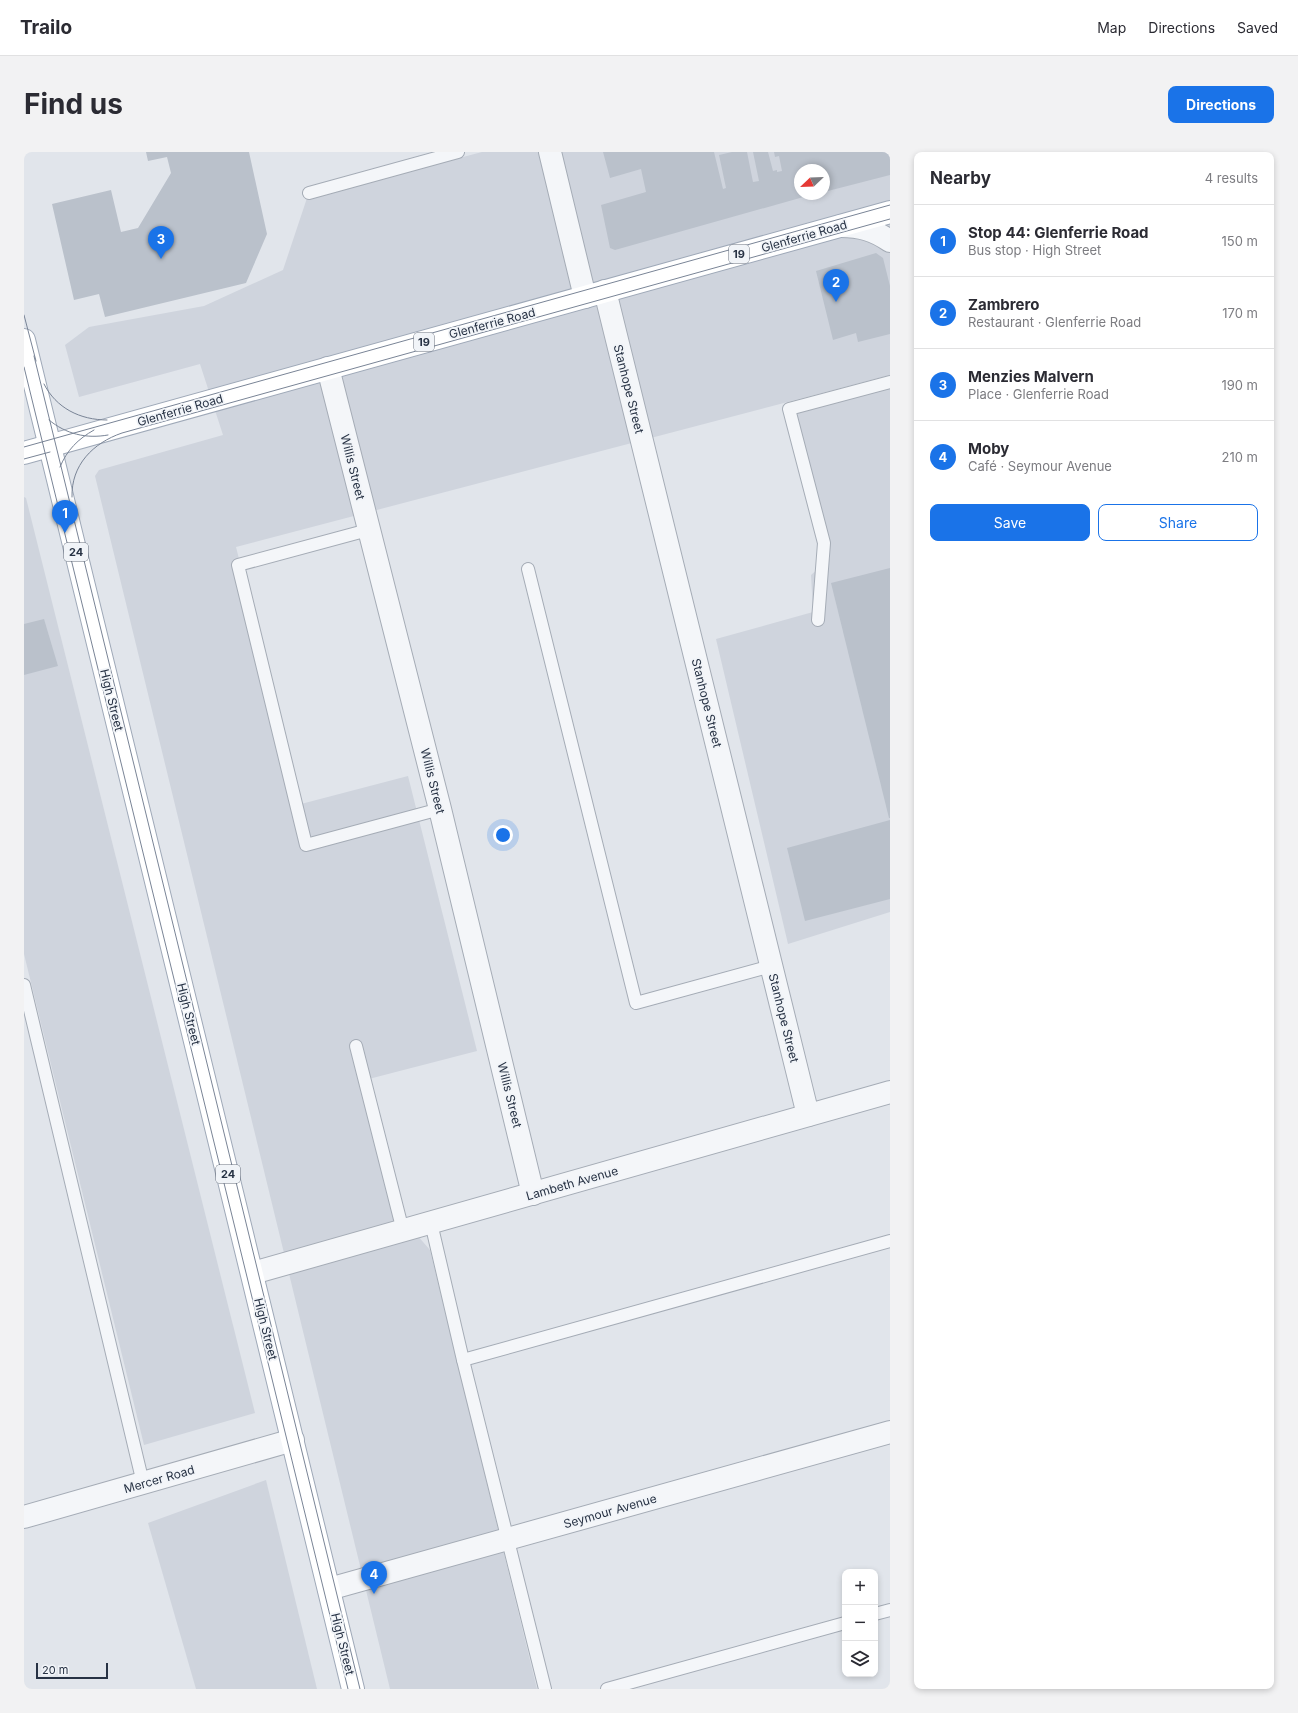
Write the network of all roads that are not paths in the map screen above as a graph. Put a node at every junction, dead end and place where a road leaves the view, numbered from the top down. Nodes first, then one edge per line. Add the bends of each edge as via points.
1 (458, 152) edge
2 (550, 152) edge
3 (309, 193) dead end
4 (890, 212) edge
5 (838, 226) junction
6 (890, 240) edge
7 (595, 294) junction
8 (24, 340) edge
9 (328, 368) junction
10 (890, 382) edge
11 (49, 446) junction
12 (24, 453) edge
13 (368, 530) junction
14 (528, 569) dead end
15 (818, 620) dead end
16 (440, 809) junction
17 (772, 966) junction
18 (24, 985) edge
19 (356, 1046) dead end
20 (890, 1092) edge
21 (808, 1115) junction
22 (533, 1194) junction
23 (431, 1223) junction
24 (402, 1231) junction
25 (890, 1242) edge
26 (253, 1274) junction
27 (463, 1360) junction
28 (890, 1432) edge
29 (293, 1440) junction
30 (143, 1483) junction
31 (24, 1517) edge
32 (507, 1539) junction
33 (329, 1589) junction
34 (890, 1610) edge
35 (878, 1613) edge
36 (842, 1624) edge
37 (353, 1689) edge
38 (545, 1689) edge
39 (607, 1689) edge

1 - 3 lane
2 - 7 street, Stanhope Street
4 - 5 main road, Glenferrie Road / 19
5 - 6 street via 864,228
5 - 7 main road, Glenferrie Road / 19
7 - 9 main road, Glenferrie Road / 19
7 - 17 street, Stanhope Street via 670,556
8 - 11 main road, High Street / 24
9 - 11 main road, Glenferrie Road / 19
9 - 13 street, Willis Street
10 - 15 lane via 789,409 824,542
11 - 12 main road, Glenferrie Road / 19
11 - 26 main road, High Street / 24
13 - 16 street, Willis Street
13 - 16 lane via 238,566 306,845
14 - 17 lane via 636,1003
16 - 22 street, Willis Street
17 - 21 street, Stanhope Street
18 - 30 lane
19 - 24 lane
20 - 21 street, Lambeth Avenue
21 - 22 street, Lambeth Avenue
22 - 23 street, Lambeth Avenue
23 - 24 street, Lambeth Avenue
23 - 27 lane
24 - 26 street, Lambeth Avenue
25 - 27 lane
26 - 29 main road, High Street / 24
27 - 32 lane
28 - 32 street, Seymour Avenue
29 - 30 street, Mercer Road
29 - 33 main road, High Street / 24
30 - 31 street, Mercer Road
32 - 33 street, Seymour Avenue
32 - 38 lane
33 - 37 main road, High Street / 24
34 - 35 lane
36 - 39 lane

